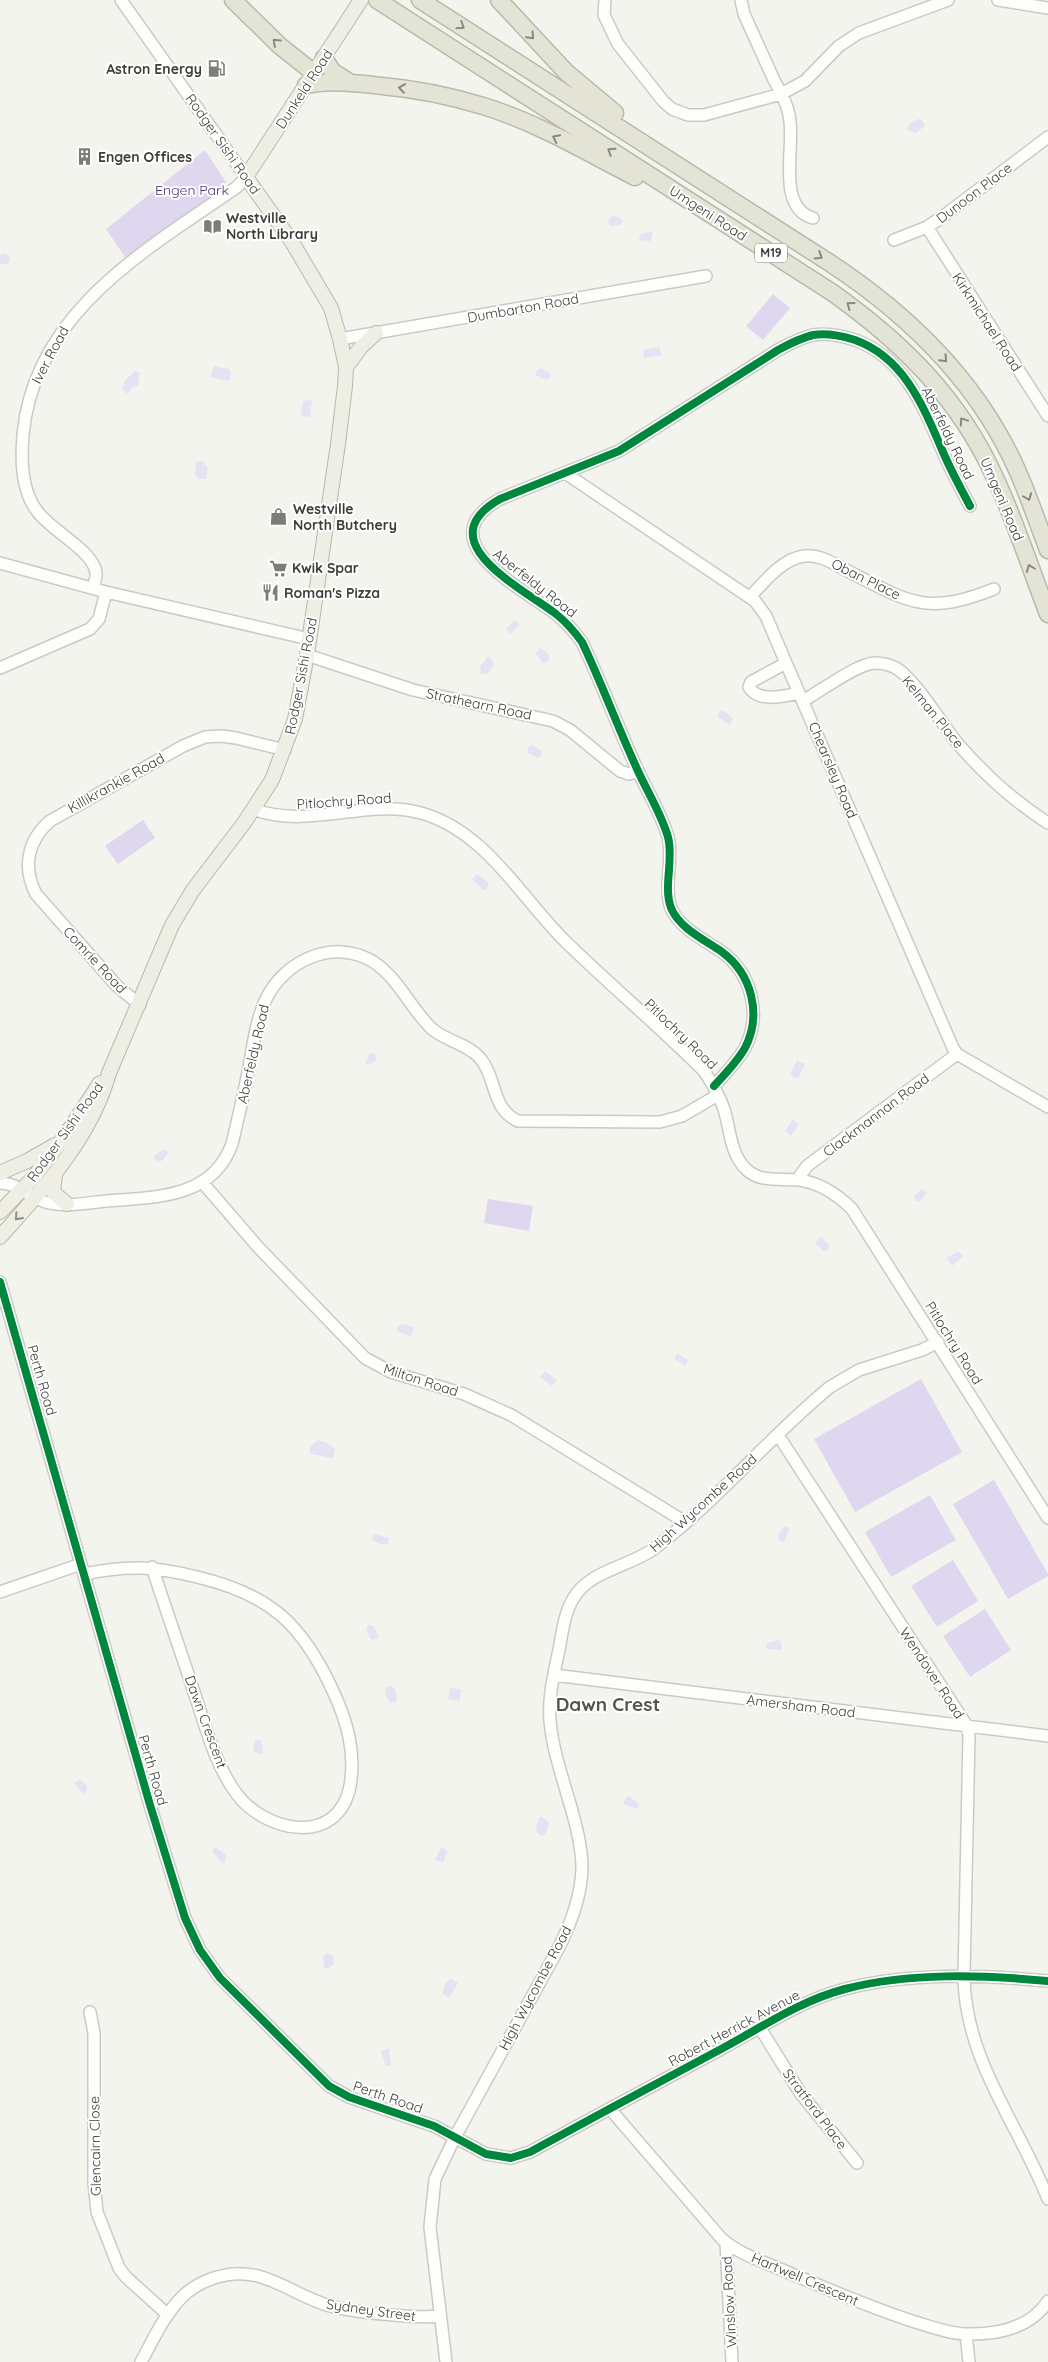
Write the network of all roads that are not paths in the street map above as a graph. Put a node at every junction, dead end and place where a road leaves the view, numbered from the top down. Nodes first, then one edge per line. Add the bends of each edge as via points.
1 (121, 0) edge
2 (233, 0) edge
3 (361, 0) edge
4 (377, 0) edge
5 (420, 0) edge
6 (499, 0) edge
7 (604, 0) edge
8 (740, 0) edge
9 (948, 0) edge
10 (998, 0) edge
11 (1048, 8) edge
12 (324, 58) junction
13 (310, 79) junction
14 (349, 82) junction
15 (781, 94) junction
16 (1048, 137) edge
17 (246, 177) junction
18 (813, 218) dead end
19 (724, 223) junction
20 (927, 227) junction
21 (894, 240) dead end
22 (801, 244) junction
23 (706, 276) dead end
24 (376, 333) junction
25 (340, 338) junction
26 (346, 367) junction
27 (1048, 416) edge
28 (565, 473) junction
29 (970, 506) dead end
30 (1048, 550) edge
31 (0, 563) edge
32 (94, 588) junction
33 (994, 589) dead end
34 (106, 592) junction
35 (750, 597) junction
36 (1048, 614) edge
37 (309, 639) junction
38 (307, 655) junction
39 (786, 662) junction
40 (0, 668) edge
41 (801, 697) junction
42 (285, 750) junction
43 (638, 771) junction
44 (253, 809) junction
45 (1048, 824) edge
46 (51, 913) joint
47 (140, 1005) junction
48 (957, 1054) junction
49 (109, 1073) junction
50 (716, 1090) junction
51 (1048, 1107) edge
52 (63, 1139) junction
53 (57, 1172) junction
54 (0, 1173) edge
55 (798, 1180) junction
56 (202, 1182) junction
57 (0, 1183) edge
58 (22, 1190) junction
59 (35, 1198) junction
60 (67, 1204) junction
61 (0, 1212) edge
62 (0, 1237) edge
63 (0, 1282) edge
64 (938, 1342) junction
65 (778, 1435) junction
66 (1048, 1518) edge
67 (685, 1522) junction
68 (152, 1567) junction
69 (83, 1569) junction
70 (0, 1592) edge
71 (554, 1675) junction
72 (967, 1726) junction
73 (1048, 1736) edge
74 (964, 1977) junction
75 (1048, 1982) edge
76 (90, 2012) dead end
77 (760, 2028) junction
78 (610, 2109) junction
79 (455, 2137) junction
80 (857, 2163) dead end
81 (1048, 2199) edge
82 (726, 2243) junction
83 (1048, 2301) edge
84 (168, 2315) junction
85 (440, 2316) junction
86 (966, 2334) junction
87 (141, 2362) edge
88 (446, 2362) edge
89 (732, 2362) edge
90 (968, 2362) edge

1 - 17 street, Rodger Sishi Road
13 -> 2 highway
3 - 12 main road, Dunkeld Road
19 -> 4 highway, Umgeni Road / M19
5 -> 22 highway, Umgeni Road / M19
6 -> 22 highway via 536,41 603,105
7 - 15 street via 604,16 618,44 672,109 688,115 704,115
8 - 15 street
9 - 15 street via 859,33 839,46 804,81
10 - 11 street
12 - 13 main road, Dunkeld Road
12 - 14 highway via 332,71
13 - 14 highway
13 - 17 main road, Dunkeld Road
19 -> 14 highway via 530,124 485,106 425,92
15 - 18 street via 791,124 790,183 793,199 796,209
16 - 20 street, Dunoon Place
17 - 25 main road, Rodger Sishi Road via 307,266 330,308
17 - 32 street, Iver Road via 237,187 138,256 93,294 66,325 33,385 22,446 28,494 41,517 92,561 96,572
36 -> 19 highway, Umgeni Road / M19 via 985,458 968,428 931,378 863,314
20 - 21 street, Dunoon Place
20 - 27 street, Kirkmichael Road
22 -> 30 highway, Umgeni Road / M19 via 886,302 954,369 1003,442 1018,471
23 - 24 street, Dumbarton Road
24 - 25 street, Dumbarton Road
24 - 26 main road
25 - 26 main road, Rodger Sishi Road
26 - 37 main road, Rodger Sishi Road
28 - 29 street, Aberfeldy Road via 619,451 778,350 805,338 836,335 862,342 897,367 925,411
28 - 35 street, Chearsley Road
28 - 43 street, Aberfeldy Road via 492,504 476,520 473,539 488,564 557,614 582,642
31 - 32 street
32 - 34 street
33 - 35 street, Oban Place via 955,603 925,604 876,586 819,557 803,556 786,563
34 - 37 street
34 - 40 street via 99,619 90,629
35 - 39 street, Chearsley Road via 766,616
37 - 38 main road, Rodger Sishi Road
38 - 42 main road, Rodger Sishi Road via 295,719
38 - 43 street, Strathearn Road via 413,690 552,721 570,730 620,771 629,774
39 - 41 street, Chearsley Road
39 - 41 street via 751,682 749,687 756,695 766,697
41 - 45 street, Kelman Place via 863,666 876,663 892,666 908,679 974,761 1020,804
41 - 48 street, Chearsley Road
42 - 44 main road, Rodger Sishi Road via 272,780
42 - 46 street, Killikrankie Road via 222,736 193,741 50,821 34,840 28,867 31,885
43 - 50 street, Aberfeldy Road via 663,822 670,845 669,898 672,910 685,926 733,962 746,979 752,998 752,1026 745,1047
44 - 47 main road, Rodger Sishi Road via 181,908
44 - 50 street, Pitlochry Road via 285,817 376,809 409,810 460,831 480,846 564,940 696,1064
46 - 47 street, Comrie Road via 117,986
47 - 49 main road, Rodger Sishi Road
48 - 51 street
48 - 55 street, Clackmannan Road via 807,1166
49 - 52 main road, Rodger Sishi Road
49 - 53 main road, Rodger Sishi Road via 90,1121
50 - 55 street, Pitlochry Road via 735,1151 746,1169 761,1177
50 - 56 street, Aberfeldy Road via 682,1116 660,1122 518,1121 501,1108 478,1056 433,1030 384,971 360,955 323,952 307,958 291,970 266,999 256,1027 232,1144 224,1162
52 - 54 main road
52 - 58 main road, Rodger Sishi Road
53 - 59 main road, Rodger Sishi Road
53 - 60 main road via 53,1192
55 - 64 street, Pitlochry Road via 828,1189 852,1209
56 - 60 street, Aberfeldy Road via 165,1197
56 - 67 street, Milton Road via 365,1358 391,1372 464,1394 511,1416
57 - 58 street, Aberfeldy Road
58 - 59 street, Aberfeldy Road
58 - 61 main road, Rodger Sishi Road
59 - 60 street, Aberfeldy Road
59 -> 62 main road, Rodger Sishi Road
63 - 69 street, Perth Road
64 - 65 street, High Wycombe Road via 850,1374 821,1394
64 - 66 street, Pitlochry Road
65 - 67 street, High Wycombe Road
65 - 72 street, Wendover Road
67 - 71 street, High Wycombe Road via 644,1555 580,1588 567,1613
68 - 68 street, Dawn Crescent via 242,1590 273,1608 303,1638 325,1673 350,1738 349,1788 332,1818 314,1827 294,1828 268,1820 237,1794 221,1767 207,1730
68 - 69 street, Dawn Crescent
69 - 70 street, Dawn Crescent
69 - 79 street, Perth Road via 185,1918 209,1965 329,2086 349,2098 424,2122
71 - 72 street, Amersham Road
71 - 79 street, High Wycombe Road via 550,1722 580,1844 580,1888 557,1952
72 - 73 street, Amersham Road
72 - 74 street, Wendover Road
74 - 75 street, Robert Herrick Avenue
74 - 77 street, Robert Herrick Avenue via 898,1979 845,1989 812,2000
74 - 81 street via 969,2018 980,2056
76 - 84 street, Glencairn Close via 94,2033 97,2212 119,2268
77 - 78 street, Robert Herrick Avenue
77 - 80 street, Stratford Place via 801,2094
78 - 79 street, Robert Herrick Avenue via 530,2152 512,2158 486,2154
78 - 82 street, Hartwell Crescent
79 - 85 street via 437,2172 430,2208
82 - 86 street, Hartwell Crescent via 871,2307 941,2330
82 - 89 street, Winslow Road
83 - 86 street, Hartwell Crescent via 1026,2323 1004,2331
84 - 85 street, Sydney Street via 199,2284 222,2275 245,2273 272,2280 332,2306
84 - 87 street, Sydney Street
85 - 88 street
86 - 90 street

